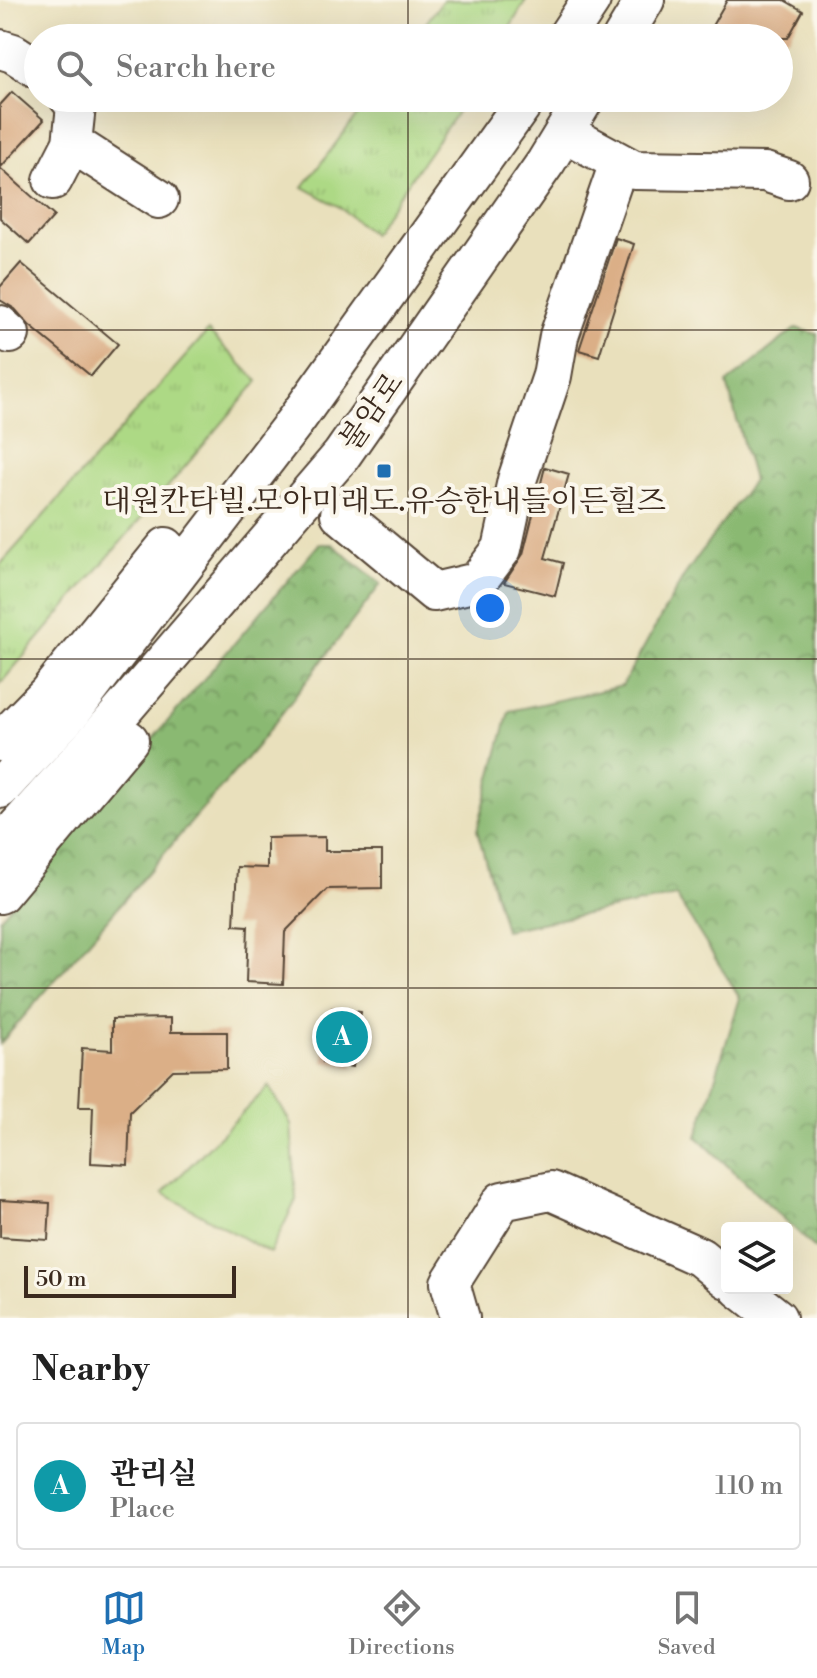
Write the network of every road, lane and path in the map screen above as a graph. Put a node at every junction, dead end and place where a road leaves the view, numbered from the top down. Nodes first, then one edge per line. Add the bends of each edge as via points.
1 (568, 0) edge
2 (591, 0) edge
3 (645, 0) edge
4 (673, 0) edge
5 (556, 24) edge
6 (575, 24) edge
7 (630, 24) edge
8 (658, 24) edge
9 (0, 49) edge
10 (24, 60) edge
11 (75, 112) edge
12 (514, 112) edge
13 (518, 112) edge
14 (578, 112) edge
15 (590, 112) edge
16 (502, 137) junction
17 (72, 143) junction
18 (558, 149) junction
19 (619, 163) junction
20 (53, 180) dead end
21 (789, 180) dead end
22 (159, 199) dead end
23 (296, 420) junction
24 (341, 456) junction
25 (340, 514) dead end
26 (0, 742) edge
27 (0, 789) edge
28 (0, 846) edge
29 (0, 894) edge
30 (721, 1274) edge
31 (747, 1294) edge
32 (460, 1318) edge
33 (777, 1318) edge

1 - 5 street
2 - 6 street
3 - 7 street
4 - 8 street
9 - 10 street
11 - 17 street
12 - 16 street
13 - 16 street, 불암로
14 - 18 street, 불암로
15 - 18 street
16 - 23 street, 불암로
17 - 20 street
17 - 22 street
18 - 19 street
18 - 24 street, 불암로
19 - 21 street via 634,170 765,172
19 - 25 street via 559,336 502,549 477,582 434,592
23 - 26 street via 205,499 48,693
23 - 27 street, 불암로 via 74,709
24 - 28 street, 불암로
24 - 29 street via 277,562
30 - 32 street via 700,1257 551,1191 502,1201 450,1283
31 - 33 street

